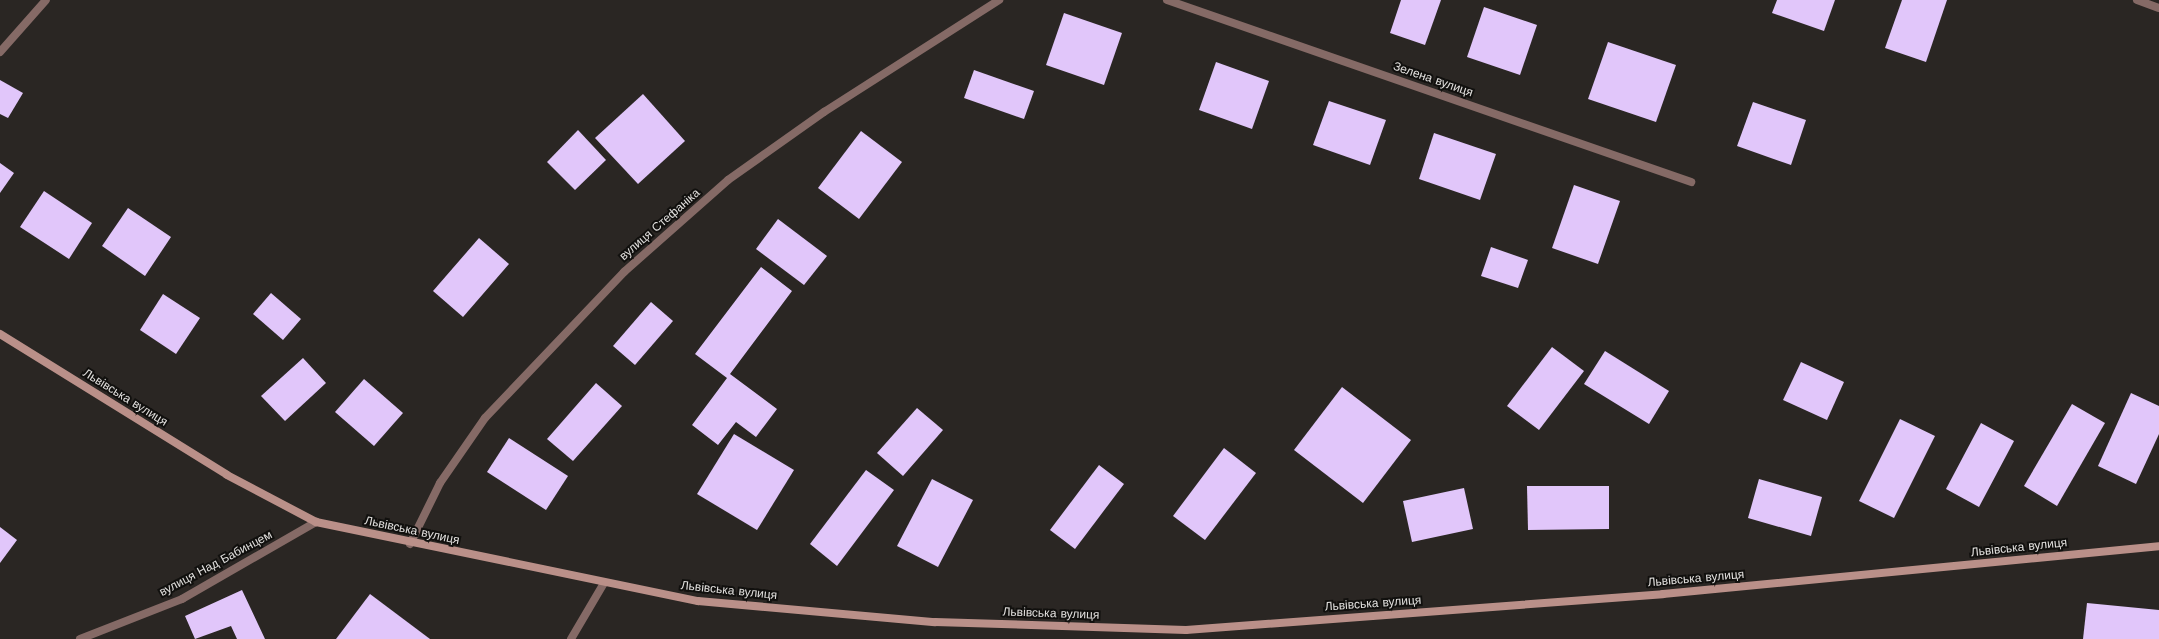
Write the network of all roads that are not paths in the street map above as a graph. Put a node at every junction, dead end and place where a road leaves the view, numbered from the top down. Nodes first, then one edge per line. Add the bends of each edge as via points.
1 (46, 0) edge
2 (999, 0) edge
3 (1167, 0) edge
4 (2137, 0) edge
5 (2159, 8) edge
6 (0, 52) edge
7 (1691, 182) dead end
8 (0, 334) edge
9 (316, 522) junction
10 (410, 544) junction
11 (2159, 546) edge
12 (604, 583) junction
13 (80, 639) edge
14 (571, 639) edge

1 - 6 street
2 - 10 street, вулиця Стефаніка via 824,112 728,180 624,272 485,418 440,483
3 - 7 street, Зелена вулиця
4 - 5 street
8 - 9 street, Львівська вулиця via 227,475
9 - 10 street, Львівська вулиця
9 - 13 street, вулиця Над Бабинцем via 182,599
10 - 12 street, Львівська вулиця
11 - 12 street, Львівська вулиця via 1663,594 1186,630 927,622 698,601
12 - 14 street

